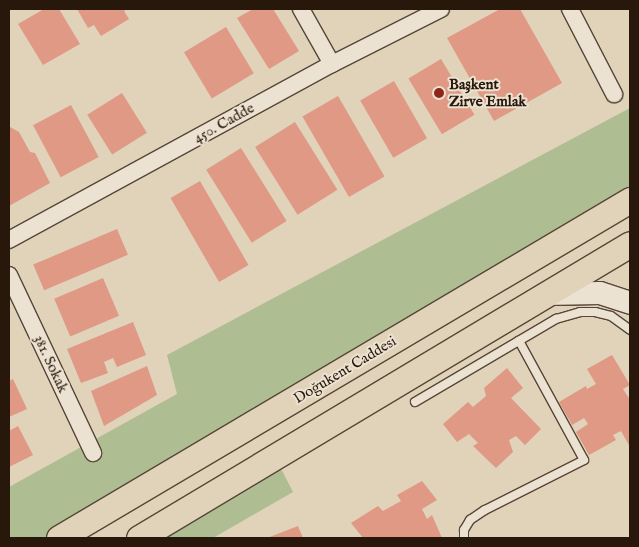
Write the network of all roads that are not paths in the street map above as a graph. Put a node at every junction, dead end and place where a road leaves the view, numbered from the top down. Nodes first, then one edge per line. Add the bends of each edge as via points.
1 (301, 9) edge
2 (441, 9) edge
3 (570, 9) edge
4 (332, 64) junction
5 (614, 94) dead end
6 (630, 200) edge
7 (603, 217) junction
8 (9, 240) edge
9 (628, 250) edge
10 (9, 275) edge
11 (546, 294) junction
12 (630, 303) edge
13 (630, 330) edge
14 (518, 341) junction
15 (415, 402) dead end
16 (93, 453) dead end
17 (58, 538) edge
18 (139, 538) edge
19 (464, 538) edge

1 - 4 street
2 - 4 street, 450. Cadde
3 - 5 street
4 - 8 street, 450. Cadde
6 - 7 main road, Doğukent Caddesi
7 - 9 main road
7 - 17 main road, Doğukent Caddesi
9 - 11 main road
10 - 16 street, 381. Sokak
11 - 12 main road via 600,293
11 - 18 main road
13 - 14 lane via 611,316 580,312 556,319
14 - 15 lane
14 - 19 lane via 584,460 470,520 464,530

